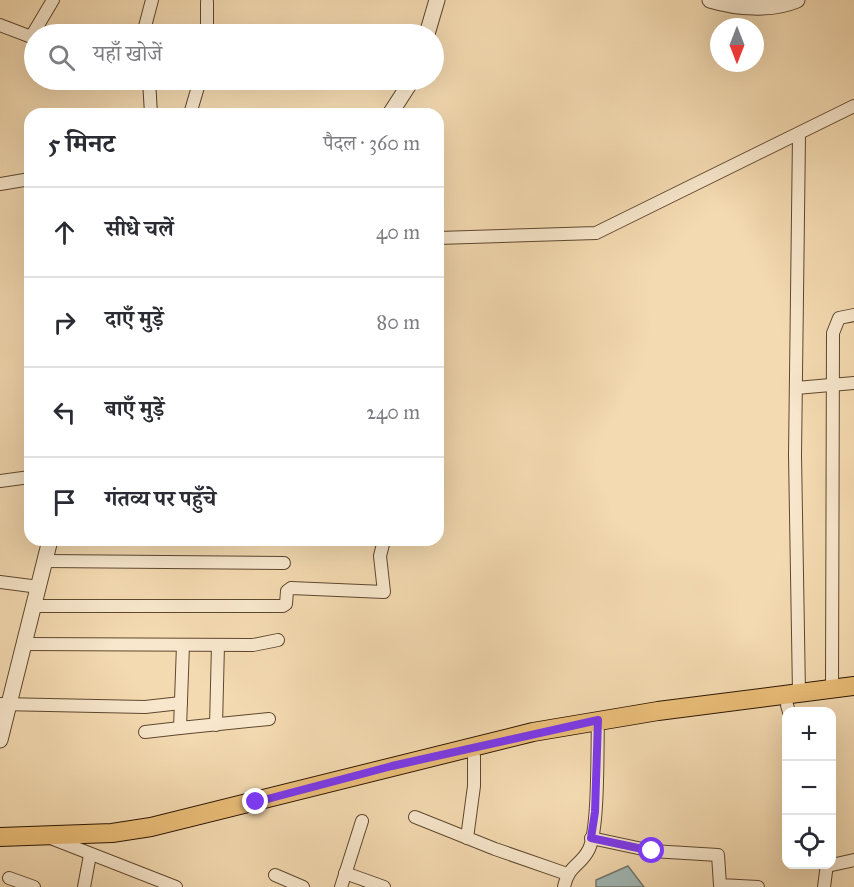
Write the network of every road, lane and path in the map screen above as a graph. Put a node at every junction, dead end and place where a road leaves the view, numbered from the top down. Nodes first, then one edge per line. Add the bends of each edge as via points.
1 (53, 0) edge
2 (152, 0) edge
3 (437, 0) edge
4 (710, 0) edge
5 (797, 0) edge
6 (207, 2) dead end
7 (40, 24) edge
8 (146, 24) edge
9 (207, 24) edge
10 (430, 24) edge
11 (0, 25) edge
12 (24, 34) edge
13 (150, 90) edge
14 (197, 90) edge
15 (406, 90) edge
16 (854, 106) edge
17 (151, 108) edge
18 (192, 108) edge
19 (394, 108) edge
20 (800, 135) junction
21 (24, 180) edge
22 (0, 184) edge
23 (444, 238) edge
24 (854, 315) edge
25 (854, 383) edge
26 (833, 385) junction
27 (796, 388) junction
28 (24, 478) edge
29 (0, 481) edge
30 (49, 546) edge
31 (382, 546) edge
32 (45, 561) junction
33 (284, 563) dead end
34 (0, 582) edge
35 (39, 586) junction
36 (34, 606) junction
37 (278, 640) dead end
38 (25, 644) junction
39 (183, 645) junction
40 (218, 645) junction
41 (854, 686) edge
42 (832, 689) junction
43 (854, 696) edge
44 (181, 703) junction
45 (792, 703) edge
46 (5, 704) edge
47 (269, 719) dead end
48 (216, 725) junction
49 (597, 725) junction
50 (180, 728) junction
51 (145, 732) dead end
52 (0, 740) edge
53 (474, 756) junction
54 (416, 817) dead end
55 (362, 820) dead end
56 (43, 835) junction
57 (0, 837) edge
58 (467, 838) junction
59 (591, 838) junction
60 (63, 843) junction
61 (0, 847) edge
62 (90, 855) junction
63 (854, 860) edge
64 (836, 863) edge
65 (826, 869) edge
66 (345, 873) junction
67 (567, 874) junction
68 (275, 875) dead end
69 (9, 878) dead end
70 (34, 887) edge
71 (84, 887) edge
72 (176, 887) edge
73 (303, 887) edge
74 (341, 887) edge
75 (384, 887) edge
76 (564, 887) edge
77 (758, 887) edge
78 (824, 887) edge

1 - 7 street
2 - 8 street
3 - 10 street
4 - 5 street via 773,7
6 - 9 street
11 - 12 street
13 - 17 street
14 - 18 street
15 - 19 street
16 - 20 street
20 - 23 street via 596,233
20 - 27 street
21 - 22 street
24 - 26 street via 835,322
25 - 26 street
26 - 27 street
26 - 42 street
27 - 45 street
28 - 29 street
30 - 32 street
31 - 36 street via 384,592 291,588 283,606
32 - 33 street
32 - 35 street
34 - 35 street
35 - 36 street
36 - 38 street
37 - 40 street
38 - 39 street
38 - 46 street
39 - 40 street
39 - 44 street
40 - 48 street
41 - 42 main road
42 - 45 main road
43 - 45 main road
44 - 46 street via 146,707
44 - 50 street
45 - 49 main road
46 - 52 street
47 - 48 street
48 - 50 street
49 - 53 main road
49 - 56 main road via 403,763 151,827 112,833
49 - 59 street
50 - 51 street
53 - 58 street
53 - 60 main road via 258,813 149,837
54 - 58 street
55 - 66 street
56 - 57 main road
56 - 60 street
58 - 67 street
59 - 67 street via 589,849
59 - 77 street via 652,851 718,855 720,885
60 - 61 main road
60 - 62 street
62 - 71 street
62 - 72 street
63 - 64 street
65 - 78 street
66 - 74 street
66 - 75 street
67 - 76 street
68 - 73 street
69 - 70 street

